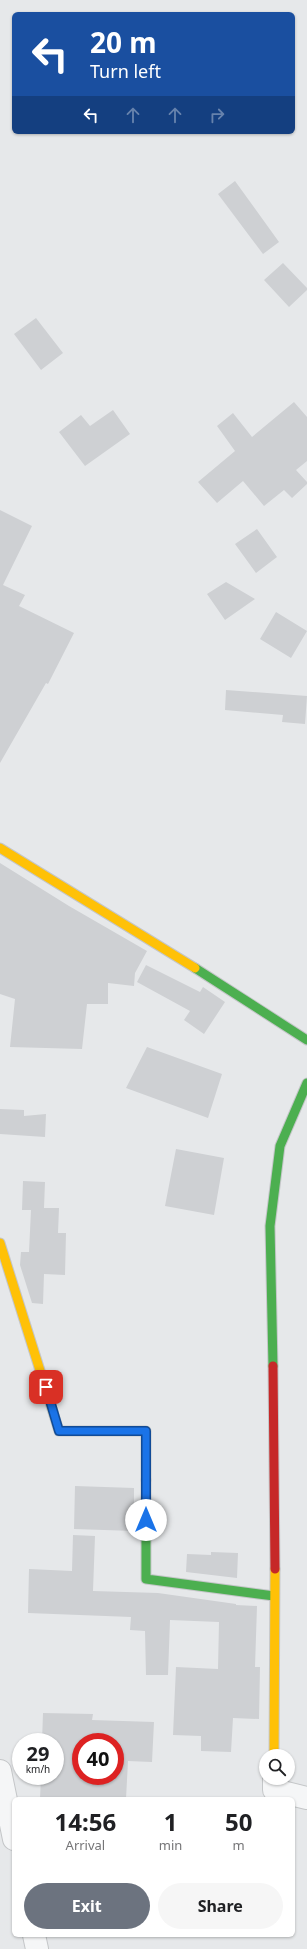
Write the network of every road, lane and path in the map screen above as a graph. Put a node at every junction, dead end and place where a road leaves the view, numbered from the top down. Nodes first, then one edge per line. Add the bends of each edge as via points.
1 (0, 848) edge
2 (307, 1040) edge
3 (307, 1083) edge
4 (0, 1243) edge
5 (274, 1596) junction
6 (274, 1749) edge
7 (0, 1771) edge
8 (274, 1785) edge
9 (307, 1798) edge
10 (12, 1829) edge
11 (34, 1937) edge
12 (37, 1949) edge

1 - 2 street via 156,942
3 - 5 street via 280,1146 270,1226 275,1436
4 - 5 street via 59,1431 146,1431 146,1579
5 - 6 street
7 - 10 street
8 - 9 street via 274,1790
11 - 12 street

